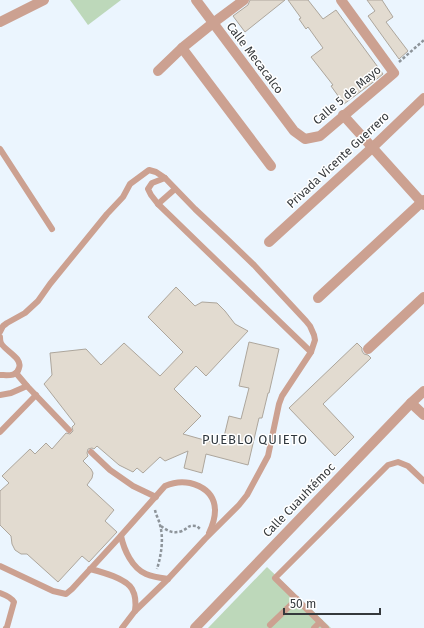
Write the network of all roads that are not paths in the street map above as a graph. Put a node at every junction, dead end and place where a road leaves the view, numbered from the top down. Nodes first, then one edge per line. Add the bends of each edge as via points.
1 (44, 0) edge
2 (196, 0) edge
3 (244, 0) edge
4 (341, 0) edge
5 (0, 22) edge
6 (213, 23) junction
7 (182, 48) junction
8 (158, 71) dead end
9 (424, 98) edge
10 (344, 115) junction
11 (294, 131) joint
12 (373, 147) junction
13 (0, 149) edge
14 (271, 166) dead end
15 (165, 178) junction
16 (175, 188) junction
17 (423, 202) edge
18 (158, 204) junction
19 (52, 229) dead end
20 (269, 242) dead end
21 (424, 297) edge
22 (318, 298) dead end
23 (0, 332) edge
24 (0, 337) edge
25 (368, 349) dead end
26 (311, 352) junction
27 (16, 373) junction
28 (0, 375) edge
29 (27, 386) junction
30 (424, 392) edge
31 (0, 395) edge
32 (36, 395) junction
33 (411, 403) junction
34 (424, 416) edge
35 (69, 430) dead end
36 (0, 432) edge
37 (91, 452) dead end
38 (424, 481) edge
39 (155, 498) junction
40 (121, 536) junction
41 (206, 537) junction
42 (0, 566) edge
43 (90, 569) junction
44 (168, 579) junction
45 (0, 593) edge
46 (296, 599) junction
47 (135, 611) junction
48 (320, 622) junction
49 (270, 625) dead end
50 (6, 628) edge
51 (122, 628) edge
52 (195, 628) edge
53 (314, 628) edge
54 (326, 628) edge

1 - 5 street
2 - 6 street, Calle Mecacalco
3 - 6 street
4 - 10 street, Calle 5 de Mayo via 393,71
6 - 7 street
6 - 11 street, Calle Mecacalco
7 - 8 street
7 - 14 street
9 - 12 street, Privada Vicente Guerrero
10 - 11 street, Calle 5 de Mayo via 320,136 305,138
10 - 12 street
12 - 17 street
12 - 20 street, Privada Vicente Guerrero
13 - 19 lane
15 - 16 lane
15 - 18 lane via 152,183 148,189
15 - 23 lane via 149,170 130,184 123,197 38,301 25,313 3,326
16 - 18 lane
16 - 26 lane via 254,265 306,321 315,340
17 - 22 street
18 - 26 lane
21 - 25 street
24 - 27 lane via 2,344 20,363
26 - 41 lane via 282,396 268,456 247,495
27 - 28 lane
27 - 29 lane
29 - 31 lane
29 - 32 lane
30 - 33 street, Calle Cuauhtémoc
32 - 35 lane
32 - 36 lane
33 - 34 street
33 - 52 street, Calle Cuauhtémoc
37 - 39 lane via 110,470
38 - 46 lane via 408,466 398,462 388,465 275,578
39 - 40 lane
39 - 41 lane via 166,486 178,482 194,484 207,491 212,497 215,509
40 - 43 lane
40 - 44 lane via 126,552 135,566 146,574
41 - 44 lane
42 - 43 lane via 53,591 66,594
43 - 47 lane via 108,574 129,585 136,602
44 - 47 lane
45 - 50 lane via 14,602
46 - 48 lane
46 - 49 lane
47 - 51 lane
48 - 53 lane
48 - 54 lane

